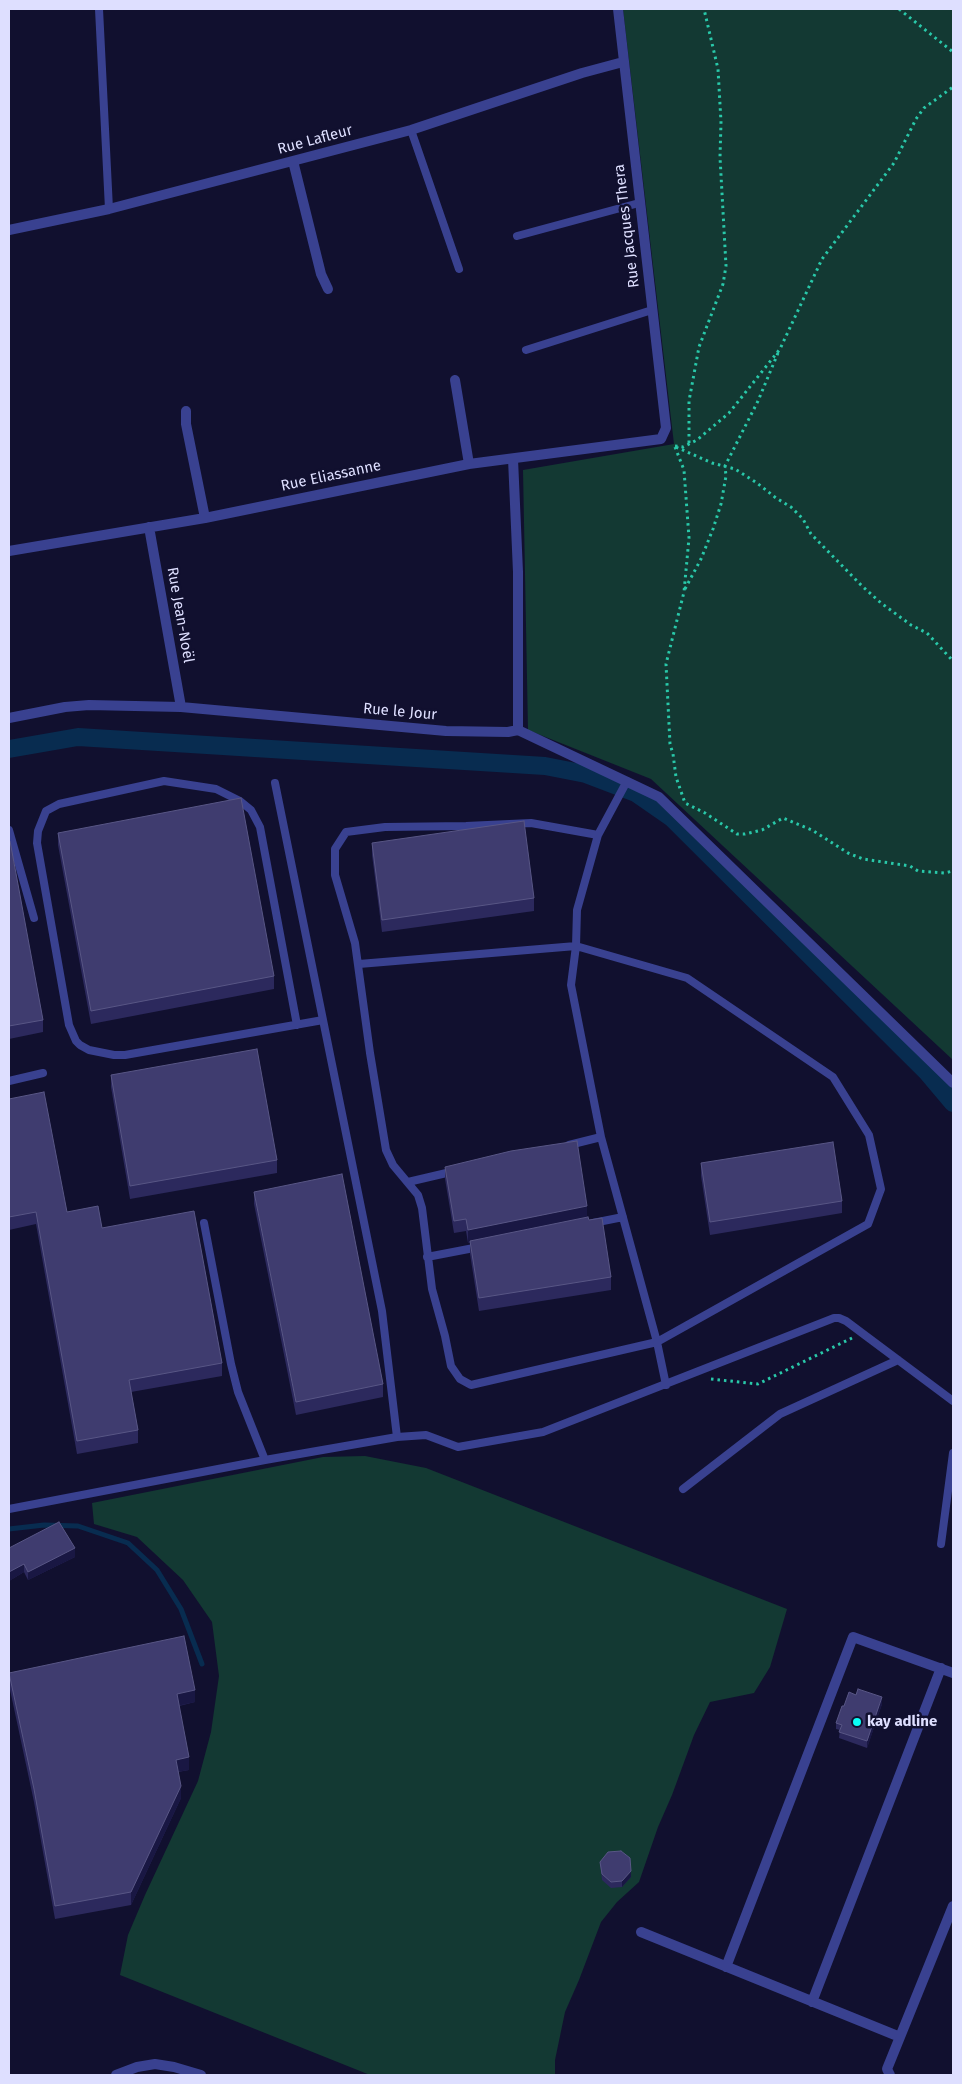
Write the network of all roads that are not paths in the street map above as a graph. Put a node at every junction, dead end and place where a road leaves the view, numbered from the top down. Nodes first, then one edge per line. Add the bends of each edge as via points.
1 (99, 9) edge
2 (618, 9) edge
3 (623, 62) junction
4 (411, 130) junction
5 (293, 161) junction
6 (639, 204) junction
7 (109, 208) junction
8 (9, 230) edge
9 (517, 236) dead end
10 (459, 269) dead end
11 (328, 290) dead end
12 (652, 310) junction
13 (526, 350) dead end
14 (455, 380) dead end
15 (186, 411) dead end
16 (661, 439) joint
17 (513, 459) junction
18 (469, 464) junction
19 (205, 518) junction
20 (149, 527) junction
21 (9, 551) edge
22 (181, 708) junction
23 (9, 718) edge
24 (518, 730) junction
25 (627, 781) junction
26 (275, 783) dead end
27 (9, 830) edge
28 (598, 835) junction
29 (34, 918) dead end
30 (576, 946) junction
31 (359, 964) junction
32 (323, 1020) junction
33 (297, 1025) junction
34 (43, 1073) dead end
35 (9, 1081) edge
36 (953, 1084) edge
37 (601, 1137) junction
38 (563, 1146) edge
39 (466, 1169) edge
40 (408, 1182) junction
41 (623, 1217) junction
42 (204, 1223) dead end
43 (586, 1225) edge
44 (492, 1244) edge
45 (427, 1258) junction
46 (657, 1342) junction
47 (898, 1360) junction
48 (666, 1385) junction
49 (953, 1401) edge
50 (397, 1437) junction
51 (953, 1454) edge
52 (264, 1460) junction
53 (683, 1489) dead end
54 (9, 1508) edge
55 (941, 1544) dead end
56 (941, 1668) junction
57 (953, 1673) edge
58 (953, 1906) edge
59 (641, 1932) dead end
60 (726, 1967) junction
61 (812, 2002) junction
62 (900, 2037) junction
63 (116, 2075) edge
64 (201, 2075) edge
65 (890, 2075) edge

1 - 7 lane
2 - 3 street, Rue Jacques Thera
3 - 4 street, Rue Lafleur
3 - 6 street, Rue Jacques Thera
4 - 5 street, Rue Lafleur
4 - 10 lane
5 - 7 street, Rue Lafleur
5 - 11 street via 320,274
6 - 9 lane
6 - 12 street, Rue Jacques Thera
7 - 8 street, Rue Lafleur
12 - 13 lane
12 - 16 street, Rue Jacques Thera via 666,428
14 - 18 street
15 - 19 street
16 - 17 street, Rue Eliassanne
17 - 18 street, Rue Eliassanne
17 - 24 street via 518,572
18 - 19 street, Rue Eliassanne
19 - 20 street, Rue Eliassanne
20 - 21 street, Rue Eliassanne
20 - 22 street, Rue Jean-Noël
22 - 23 street, Rue le Jour via 89,705
22 - 24 street, Rue le Jour via 446,731
24 - 25 street
25 - 28 lane
25 - 36 street via 659,796
26 - 32 lane
27 - 29 lane
28 - 30 lane via 577,910
28 - 31 lane via 531,823 385,827 346,832 335,850 335,875 356,943
30 - 31 lane
30 - 37 lane via 571,985
30 - 46 lane via 687,978 833,1077 869,1134 881,1189 868,1224
31 - 40 lane via 386,1150 393,1165
32 - 33 lane
32 - 50 lane via 382,1311
33 - 33 lane via 125,1055 89,1050 80,1045 69,1025 37,843 46,811 59,804 164,782 216,789 252,810 260,827
34 - 35 lane
37 - 38 lane
37 - 41 lane
39 - 40 lane
40 - 45 lane via 418,1195 422,1208
41 - 43 lane
41 - 46 lane
42 - 52 lane via 233,1373
44 - 45 lane
45 - 46 lane via 451,1366 460,1379 471,1385
46 - 48 lane
47 - 48 lane via 846,1321 834,1318
47 - 49 lane
47 - 53 lane via 780,1414
48 - 50 lane via 543,1432 458,1446 426,1435
50 - 52 lane
51 - 55 lane
52 - 54 lane
56 - 57 street
56 - 60 street via 853,1637
56 - 61 street
58 - 62 street
59 - 60 street
60 - 61 street
61 - 62 street
62 - 65 street via 887,2069
63 - 64 street via 155,2064

